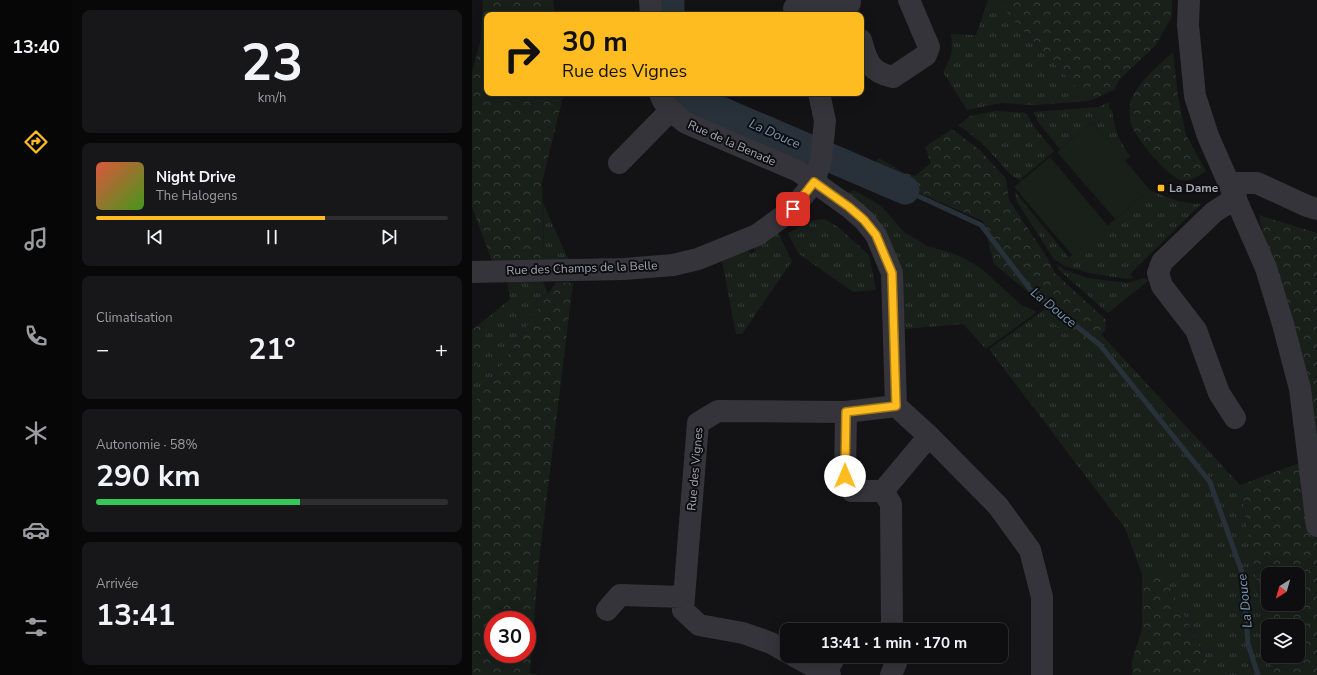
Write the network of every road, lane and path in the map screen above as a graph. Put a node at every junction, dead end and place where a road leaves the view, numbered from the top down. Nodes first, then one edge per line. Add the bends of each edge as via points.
1 (650, 0) edge
2 (909, 0) edge
3 (1189, 0) edge
4 (852, 6) edge
5 (794, 8) edge
6 (651, 12) edge
7 (864, 52) edge
8 (820, 96) edge
9 (665, 101) edge
10 (619, 162) dead end
11 (814, 182) junction
12 (1233, 191) junction
13 (1317, 209) edge
14 (472, 272) edge
15 (896, 406) junction
16 (846, 412) junction
17 (1235, 418) dead end
18 (929, 436) junction
19 (883, 491) junction
20 (1317, 526) edge
21 (684, 597) junction
22 (607, 610) dead end
23 (892, 623) edge
24 (780, 648) edge
25 (815, 663) edge
26 (896, 663) edge
27 (830, 668) edge
28 (891, 675) edge
29 (1042, 675) edge

1 - 6 street
2 - 7 street via 929,47 926,56 893,77 881,74 872,67
3 - 12 street via 1188,25 1195,96 1208,136
4 - 5 street
8 - 11 street, Rue des Champs de la Belle via 825,121 822,154
9 - 10 street
9 - 11 street, Rue de la Benade via 686,123 798,172
11 - 14 street, Rue des Champs de la Belle via 793,209 757,235 698,259 673,265 624,269
11 - 15 street via 864,220 876,235 892,273
12 - 13 street via 1257,183
12 - 17 street via 1162,262 1158,273 1162,286 1196,330 1219,394
12 - 20 street via 1266,268 1300,390
15 - 16 street, Rue des Vignes
15 - 18 street
16 - 19 street via 845,476 852,491
16 - 21 street, Rue des Vignes via 718,410 698,423
18 - 19 street
18 - 29 street via 998,506 1030,550 1042,597
19 - 23 street via 891,504
21 - 22 street via 620,595
21 - 24 street, Rue des Vignes via 683,610 698,626 743,632
25 - 27 street
26 - 28 street

